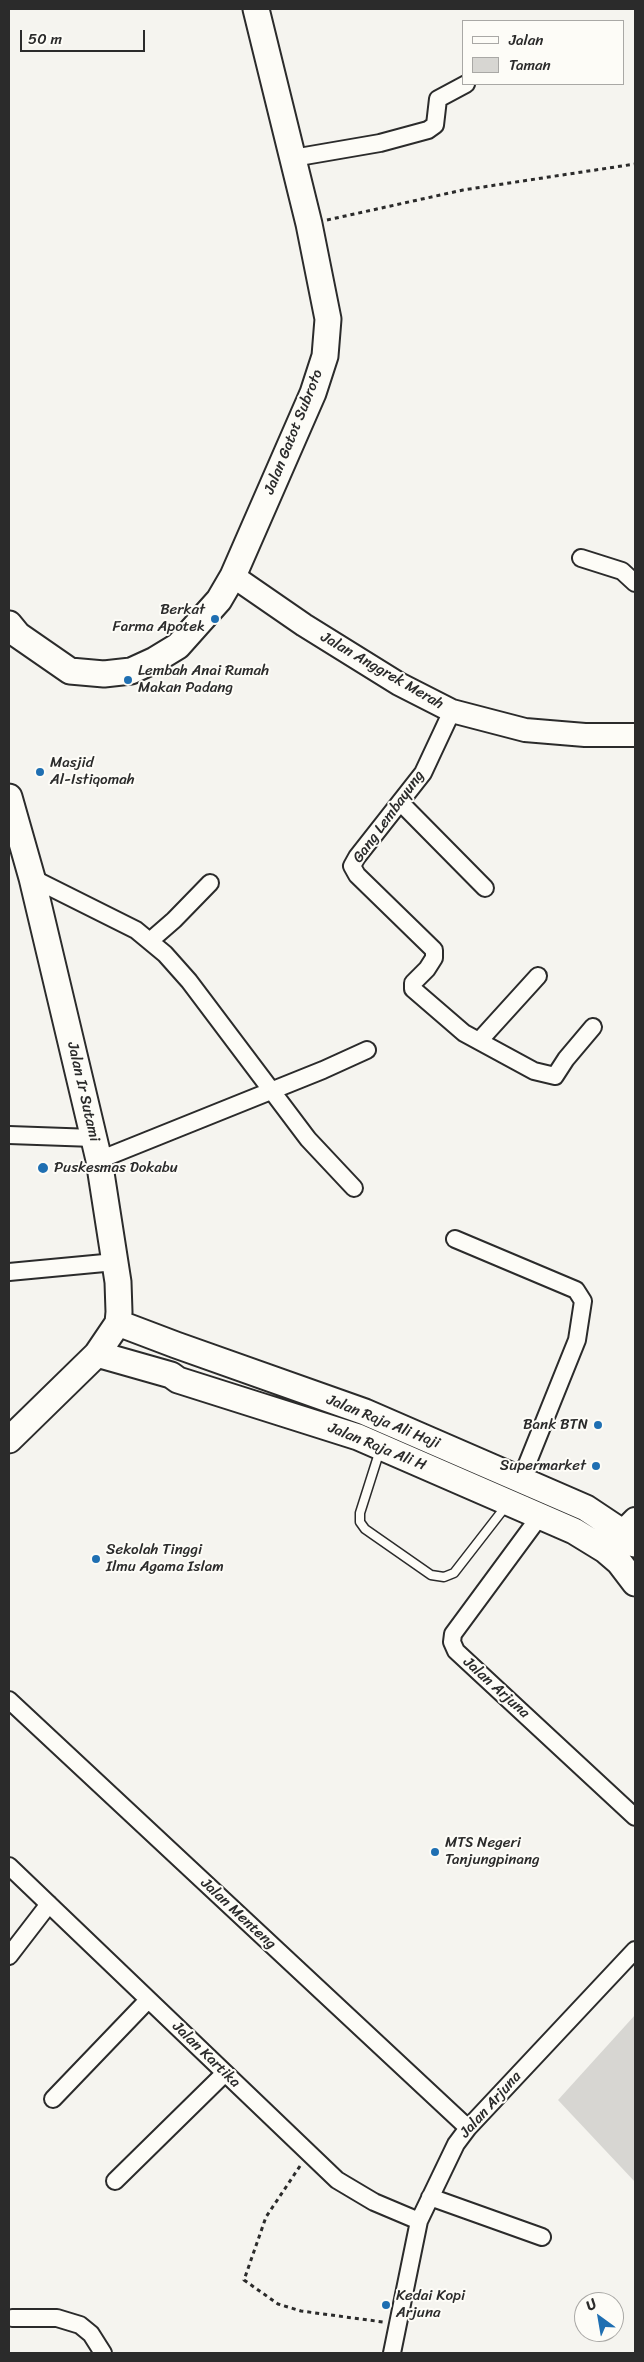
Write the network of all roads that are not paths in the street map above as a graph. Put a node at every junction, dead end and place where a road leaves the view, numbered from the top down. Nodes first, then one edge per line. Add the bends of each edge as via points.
1 (256, 9) edge
2 (464, 85) edge
3 (293, 158) junction
4 (581, 558) dead end
5 (233, 576) junction
6 (635, 583) edge
7 (12, 631) edge
8 (452, 711) junction
9 (635, 735) edge
10 (9, 797) edge
11 (400, 802) junction
12 (32, 878) junction
13 (210, 883) dead end
14 (485, 888) dead end
15 (151, 940) junction
16 (538, 976) dead end
17 (594, 1027) dead end
18 (479, 1041) junction
19 (367, 1050) dead end
20 (270, 1089) junction
21 (9, 1135) edge
22 (96, 1149) junction
23 (354, 1188) dead end
24 (455, 1239) dead end
25 (115, 1262) junction
26 (9, 1272) edge
27 (118, 1323) junction
28 (97, 1354) junction
29 (9, 1440) edge
30 (381, 1446) junction
31 (521, 1479) junction
32 (509, 1502) junction
33 (540, 1516) junction
34 (631, 1532) edge
35 (633, 1574) edge
36 (9, 1700) edge
37 (635, 1816) edge
38 (9, 1866) edge
39 (49, 1904) junction
40 (635, 1950) edge
41 (9, 1956) edge
42 (148, 2000) junction
43 (225, 2073) junction
44 (53, 2099) dead end
45 (468, 2128) junction
46 (115, 2181) dead end
47 (430, 2196) junction
48 (419, 2221) junction
49 (542, 2237) dead end
50 (12, 2318) dead end
51 (103, 2353) edge
52 (392, 2353) edge

1 - 3 main road, Jalan Gatot Subroto
2 - 3 street via 438,98 435,125 428,130 380,143
3 - 5 main road, Jalan Gatot Subroto via 328,319 325,356 314,393
4 - 6 street via 622,571
5 - 7 main road, Jalan Gatot Subroto via 219,600 178,646 131,671 104,674 70,670
5 - 8 street, Jalan Anggrek Merah via 399,684
8 - 9 street, Jalan Anggrek Merah via 526,730
8 - 11 street, Gang Lembayung via 423,773
10 - 12 main road, Jalan Ir Sutami
11 - 14 street
11 - 18 street, Gang Lembayung via 352,866 357,875 434,950 434,958 413,983 414,989 464,1033
12 - 15 street
12 - 22 main road, Jalan Ir Sutami
13 - 15 street
15 - 20 street via 189,981
16 - 18 street
17 - 18 street, Gang Lembayung via 566,1058 555,1076 534,1072
19 - 20 street
20 - 22 street
20 - 23 street via 308,1139
21 - 22 street
22 - 25 main road, Jalan Ir Sutami
24 - 31 street via 576,1290 583,1300 578,1340
25 - 26 street
25 - 27 main road, Jalan Ir Sutami
27 - 28 main road
27 - 31 main road, Jalan Raja Ali Haji via 365,1412
28 - 29 main road
28 - 30 main road, Jalan Raja Ali H via 171,1375
30 - 32 main road, Jalan Raja Ali H
30 - 32 lane via 360,1522 365,1529 431,1576 444,1577 454,1573
31 - 34 main road, Jalan Raja Ali Haji
32 - 33 main road, Jalan Raja Ali H
33 - 35 main road, Jalan Raja Ali H via 574,1531
33 - 37 street, Jalan Arjuna via 453,1634 452,1642 456,1652
36 - 45 street, Jalan Menteng
38 - 39 street, Jalan Kartika
39 - 41 street
39 - 42 street, Jalan Kartika
40 - 45 street, Jalan Arjuna
42 - 43 street, Jalan Kartika
42 - 44 street
43 - 46 street
43 - 48 street, Jalan Kartika via 337,2180 374,2202
45 - 47 street, Jalan Arjuna via 456,2144
47 - 48 street, Jalan Arjuna
47 - 49 street
48 - 52 street, Jalan Arjuna
50 - 51 street via 57,2318 80,2326 91,2334

